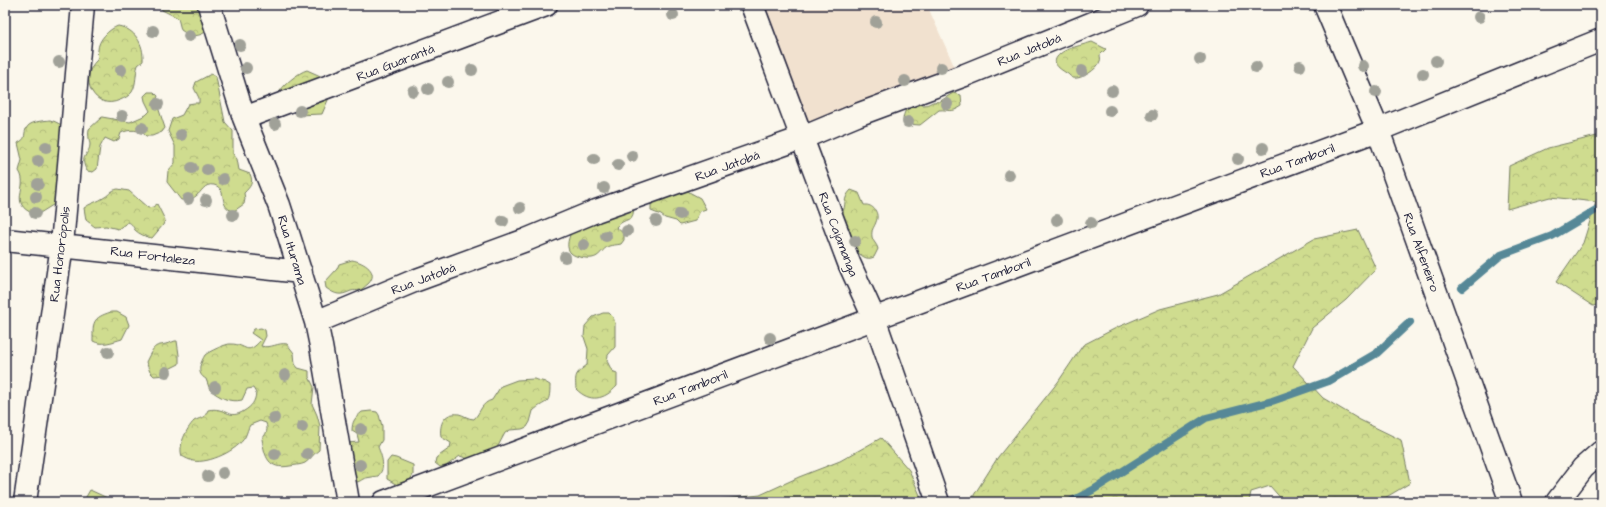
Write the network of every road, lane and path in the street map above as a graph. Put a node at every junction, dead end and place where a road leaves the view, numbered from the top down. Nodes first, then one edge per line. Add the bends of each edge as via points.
1 (83, 5) edge
2 (209, 5) edge
3 (546, 5) edge
4 (752, 5) edge
5 (1137, 5) edge
6 (1325, 5) edge
7 (1601, 40) edge
8 (244, 118) junction
9 (1378, 130) junction
10 (802, 138) junction
11 (5, 240) edge
12 (62, 245) junction
13 (301, 272) junction
14 (874, 318) junction
15 (316, 322) junction
16 (1601, 452) edge
17 (25, 502) edge
18 (348, 502) edge
19 (384, 502) edge
20 (938, 502) edge
21 (1511, 502) edge
22 (1557, 502) edge

1 - 12 street, Rua Honorópolis
2 - 8 street, Rua Iturama
3 - 8 street, Rua Guarantá
4 - 10 street, Rua Cajamanga
5 - 10 street, Rua Jatobá
6 - 9 street, Rua Alfeneiro
7 - 9 street, Rua Tamboril
8 - 13 street, Rua Iturama via 279,205
9 - 14 street, Rua Tamboril
9 - 21 street, Rua Alfeneiro
10 - 14 street, Rua Cajamanga via 849,263
10 - 15 street, Rua Jatobá via 596,211
11 - 12 street, Rua Fortaleza
12 - 13 street, Rua Fortaleza
12 - 17 street, Rua Honorópolis
13 - 15 street, Rua Iturama
14 - 19 street, Rua Tamboril
14 - 20 street, Rua Cajamanga
15 - 18 street, Rua Iturama
16 - 22 street via 1583,468

